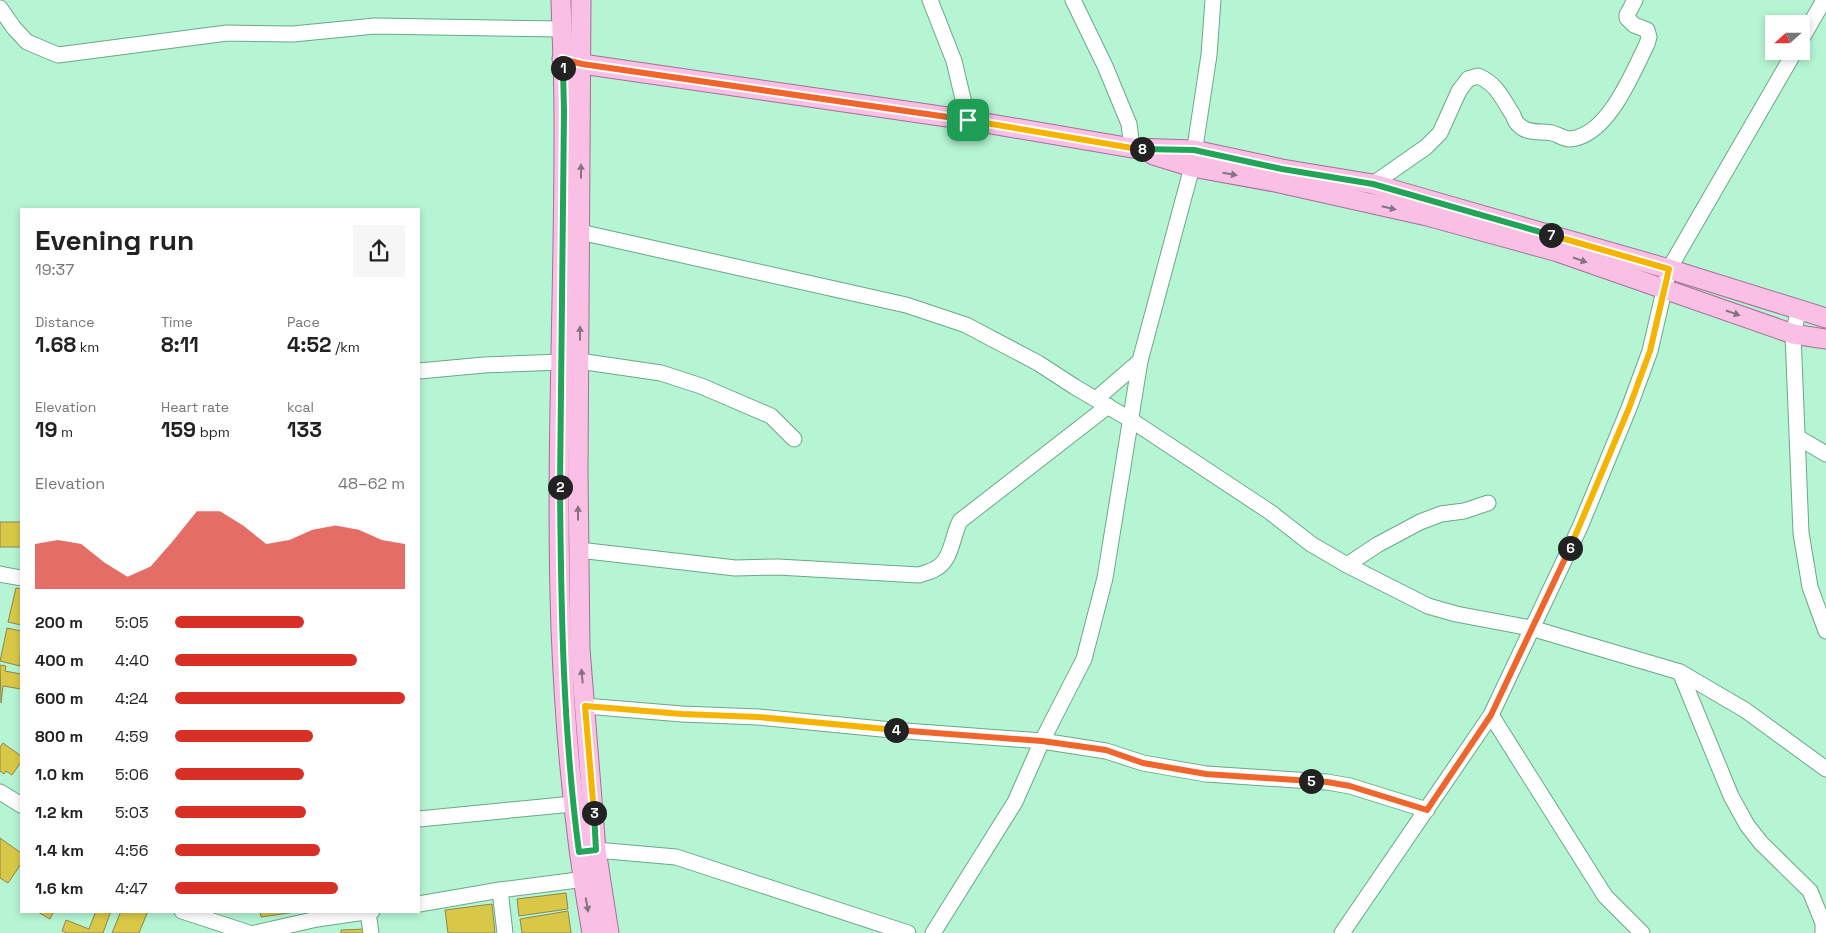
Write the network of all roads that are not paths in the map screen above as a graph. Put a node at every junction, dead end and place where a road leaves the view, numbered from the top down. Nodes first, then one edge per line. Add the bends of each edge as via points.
1 (561, 0) edge
2 (581, 0) edge
3 (930, 0) edge
4 (1073, 0) edge
5 (1213, 0) edge
6 (1635, 0) edge
7 (1824, 0) edge
8 (0, 8) edge
9 (1810, 24) edge
10 (562, 29) junction
11 (562, 59) junction
12 (1790, 60) edge
13 (582, 64) junction
14 (968, 120) junction
15 (1132, 148) junction
16 (1193, 158) junction
17 (1373, 184) junction
18 (580, 232) junction
19 (1669, 269) junction
20 (1665, 289) junction
21 (1799, 309) junction
22 (1826, 318) edge
23 (1793, 334) junction
24 (1826, 339) edge
25 (580, 361) junction
26 (1140, 361) junction
27 (561, 362) junction
28 (420, 371) edge
29 (1102, 403) junction
30 (1131, 420) junction
31 (1799, 438) junction
32 (794, 439) dead end
33 (1826, 454) edge
34 (1488, 503) dead end
35 (578, 550) junction
36 (1347, 565) junction
37 (0, 574) edge
38 (20, 578) edge
39 (1531, 628) junction
40 (1826, 631) edge
41 (1680, 672) junction
42 (585, 706) junction
43 (1491, 715) junction
44 (1042, 741) junction
45 (1826, 769) edge
46 (0, 792) edge
47 (20, 804) edge
48 (573, 804) junction
49 (1427, 810) junction
50 (420, 818) edge
51 (588, 851) junction
52 (591, 879) junction
53 (500, 890) junction
54 (420, 904) edge
55 (188, 913) edge
56 (361, 913) edge
57 (368, 913) edge
58 (249, 933) edge
59 (255, 933) edge
60 (371, 933) edge
61 (505, 933) edge
62 (592, 933) edge
63 (609, 933) edge
64 (908, 933) edge
65 (933, 933) edge
66 (1342, 933) edge
67 (1642, 933) edge
68 (1824, 933) edge

1 - 10 main road
2 - 13 main road
3 - 14 street via 954,62
4 - 15 street via 1129,124
5 - 16 street via 1209,55
6 - 17 street via 1627,18 1649,33 1647,44 1623,93 1599,125 1569,139 1554,133 1530,131 1519,126 1490,81 1478,76 1468,79 1433,140
7 - 9 street
8 - 10 street via 27,42 58,54 227,33 293,34 375,26
10 - 11 main road
11 - 13 main road
11 - 27 main road
12 - 19 street
13 - 14 main road
18 -> 13 main road
14 - 15 main road
15 - 16 main road via 1170,162
16 - 17 main road
16 -> 20 main road via 1275,182 1427,216 1558,252
16 - 26 street
17 - 19 main road
25 -> 18 main road
18 - 29 street via 906,305 966,325 1038,363
19 - 20 street
19 - 21 main road
20 -> 23 main road
20 - 39 street via 1650,351 1629,408 1580,528
21 - 22 main road
21 - 23 street
23 - 24 main road
23 - 31 street
25 - 32 street via 661,374 701,386 771,416
35 -> 25 main road
26 - 29 street
26 - 30 street
27 - 28 street
27 - 48 main road via 561,629
29 - 30 street
29 - 35 street via 960,521 948,555 936,569 919,575 778,567 735,568
30 - 36 street via 1270,512 1311,544
30 - 44 street via 1105,578 1084,660
31 - 33 street
31 - 40 street via 1801,533 1810,587
34 - 36 street via 1420,522
42 -> 35 main road
36 - 39 street via 1428,606
37 - 38 street
39 - 41 street
39 - 43 street
41 - 45 street via 1744,710
41 - 68 street via 1731,796 1761,843 1810,891
42 - 44 street
42 - 51 main road
43 - 49 street
43 - 67 street via 1606,896
44 - 49 street via 1106,750 1143,763 1206,774 1350,786
44 - 65 street via 1014,802
46 - 47 street
48 - 50 street
48 - 51 main road
49 - 66 street
51 - 52 main road
51 - 64 street via 676,857
52 - 53 street
52 -> 62 main road
52 - 63 main road
53 - 54 street
53 - 61 street
55 - 58 street
56 - 59 street
57 - 60 street

